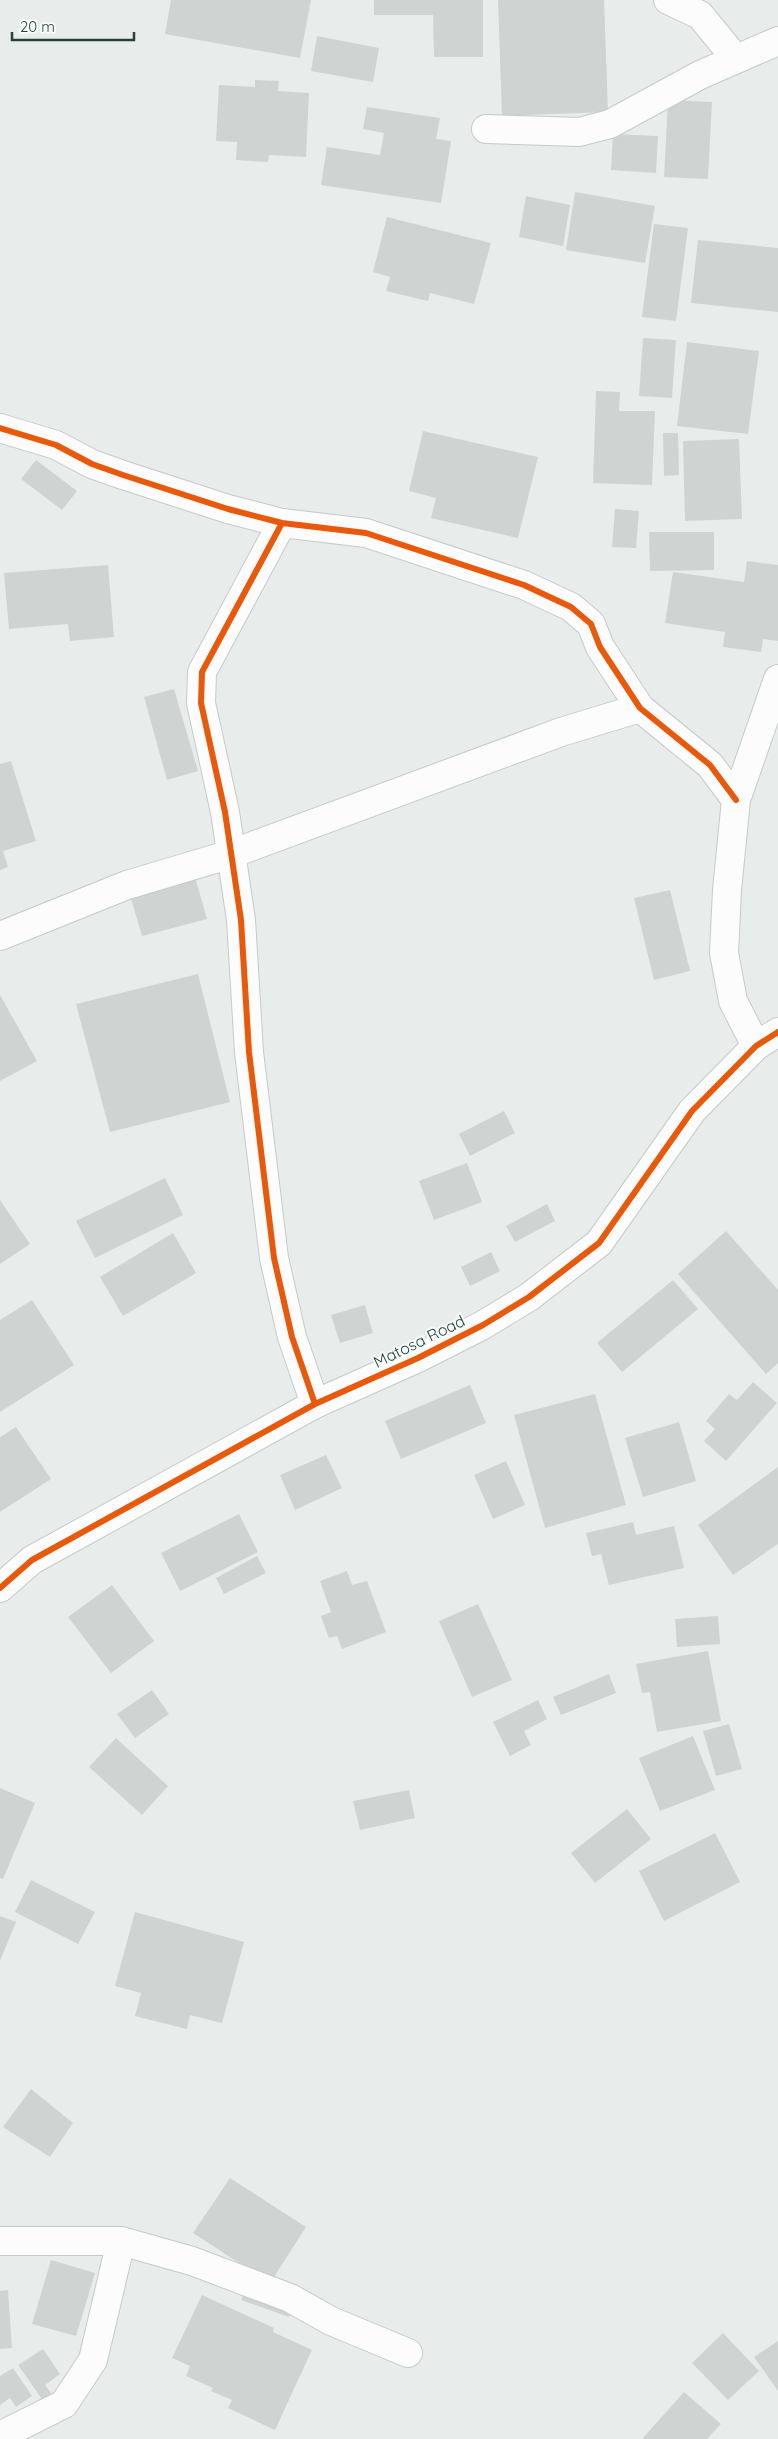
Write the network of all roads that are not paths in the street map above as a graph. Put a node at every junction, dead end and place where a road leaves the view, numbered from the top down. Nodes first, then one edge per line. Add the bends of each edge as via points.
1 (668, 0) edge
2 (778, 41) edge
3 (736, 59) junction
4 (486, 129) dead end
5 (0, 428) edge
6 (282, 523) junction
7 (778, 679) edge
8 (640, 708) junction
9 (736, 800) junction
10 (231, 854) junction
11 (0, 936) edge
12 (767, 1039) edge
13 (315, 1404) junction
14 (0, 1588) edge
15 (0, 2241) edge
16 (121, 2241) junction
17 (408, 2353) dead end
18 (0, 2436) edge

1 - 3 street via 700,15
2 - 3 street
3 - 4 street via 610,124 579,132
5 - 6 street via 56,445 92,464 146,483
6 - 8 street via 366,533 524,585 571,607 591,624 600,647
6 - 10 street via 202,672 201,703
7 - 9 street
8 - 9 street via 710,765
8 - 10 street via 561,732
9 - 12 street via 724,953 734,1001
10 - 11 street via 127,886
10 - 13 street via 240,920 249,1052 274,1258 292,1337
12 - 13 street, Matosa Road via 692,1111 598,1243 529,1297 483,1325
13 - 14 street, Matosa Road via 32,1560
15 - 16 street
16 - 17 street via 192,2261 290,2298 331,2321
16 - 18 street via 93,2360 64,2404

